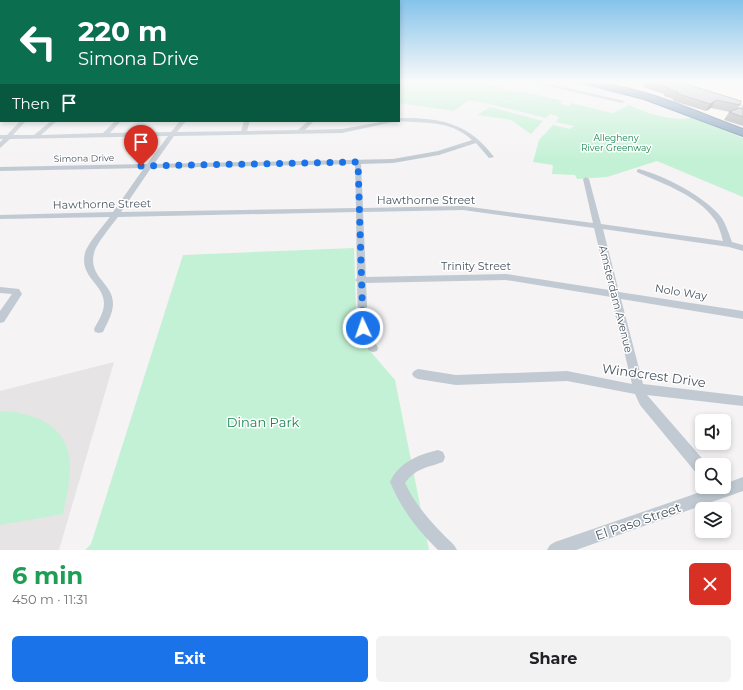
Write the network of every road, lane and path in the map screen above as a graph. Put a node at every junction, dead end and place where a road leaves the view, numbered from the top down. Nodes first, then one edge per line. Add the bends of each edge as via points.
1 (676, 108) edge
2 (400, 120) edge
3 (22, 122) edge
4 (53, 122) edge
5 (117, 122) edge
6 (182, 122) edge
7 (247, 122) edge
8 (310, 122) edge
9 (390, 122) edge
10 (299, 132) junction
11 (243, 133) junction
12 (743, 133) edge
13 (171, 134) junction
14 (106, 135) junction
15 (0, 136) edge
16 (9, 136) junction
17 (36, 136) junction
18 (477, 140) junction
19 (0, 146) edge
20 (491, 157) dead end
21 (358, 162) junction
22 (149, 166) junction
23 (0, 169) edge
24 (639, 171) dead end
25 (586, 179) dead end
26 (359, 210) junction
27 (116, 215) junction
28 (0, 217) edge
29 (598, 227) junction
30 (729, 244) junction
31 (743, 248) edge
32 (360, 280) junction
33 (0, 290) edge
34 (615, 294) junction
35 (743, 314) edge
36 (0, 319) edge
37 (99, 329) dead end
38 (373, 348) dead end
39 (418, 374) dead end
40 (639, 390) junction
41 (743, 401) edge
42 (438, 457) dead end
43 (695, 461) edge
44 (743, 484) edge
45 (731, 486) edge
46 (706, 494) edge
47 (449, 550) edge
48 (555, 550) edge

1 - 12 highway
2 - 18 street via 425,120 452,125 468,132
3 - 16 street
4 - 17 street
5 - 14 street
6 - 13 street
7 - 11 street
8 - 10 street
9 - 10 street via 342,131
10 - 11 street
11 - 13 street
13 - 14 street
13 - 22 street
14 - 17 street
15 - 16 street
16 - 17 street
16 - 19 street
18 - 20 street
18 - 21 street, Simona Drive via 417,158
21 - 22 street, Simona Drive
21 - 26 street
22 - 23 street, Simona Drive
22 - 27 street
24 - 30 street via 682,191 710,210 719,220
25 - 29 street, Amsterdam Avenue
26 - 27 street, Hawthorne Street
26 - 29 street, Hawthorne Street via 463,208
26 - 32 street
27 - 28 street, Hawthorne Street
27 - 37 street via 90,251 87,261 88,269 108,295 108,312
29 - 30 street, Hawthorne Street
29 - 34 street, Amsterdam Avenue
30 - 31 street, Hawthorne Street
32 - 34 street, Trinity Street via 506,277
32 - 38 street via 363,328
33 - 36 street via 17,294
34 - 35 street, Nolo Way
34 - 40 street, Amsterdam Avenue
39 - 40 street, Windcrest Drive via 456,380 566,376
40 - 41 street, Windcrest Drive
40 - 43 street, Amsterdam Avenue via 644,401
42 - 47 street via 418,462 405,469 397,482 404,499 433,535
44 - 45 street, El Paso Street
46 - 48 street, El Paso Street

